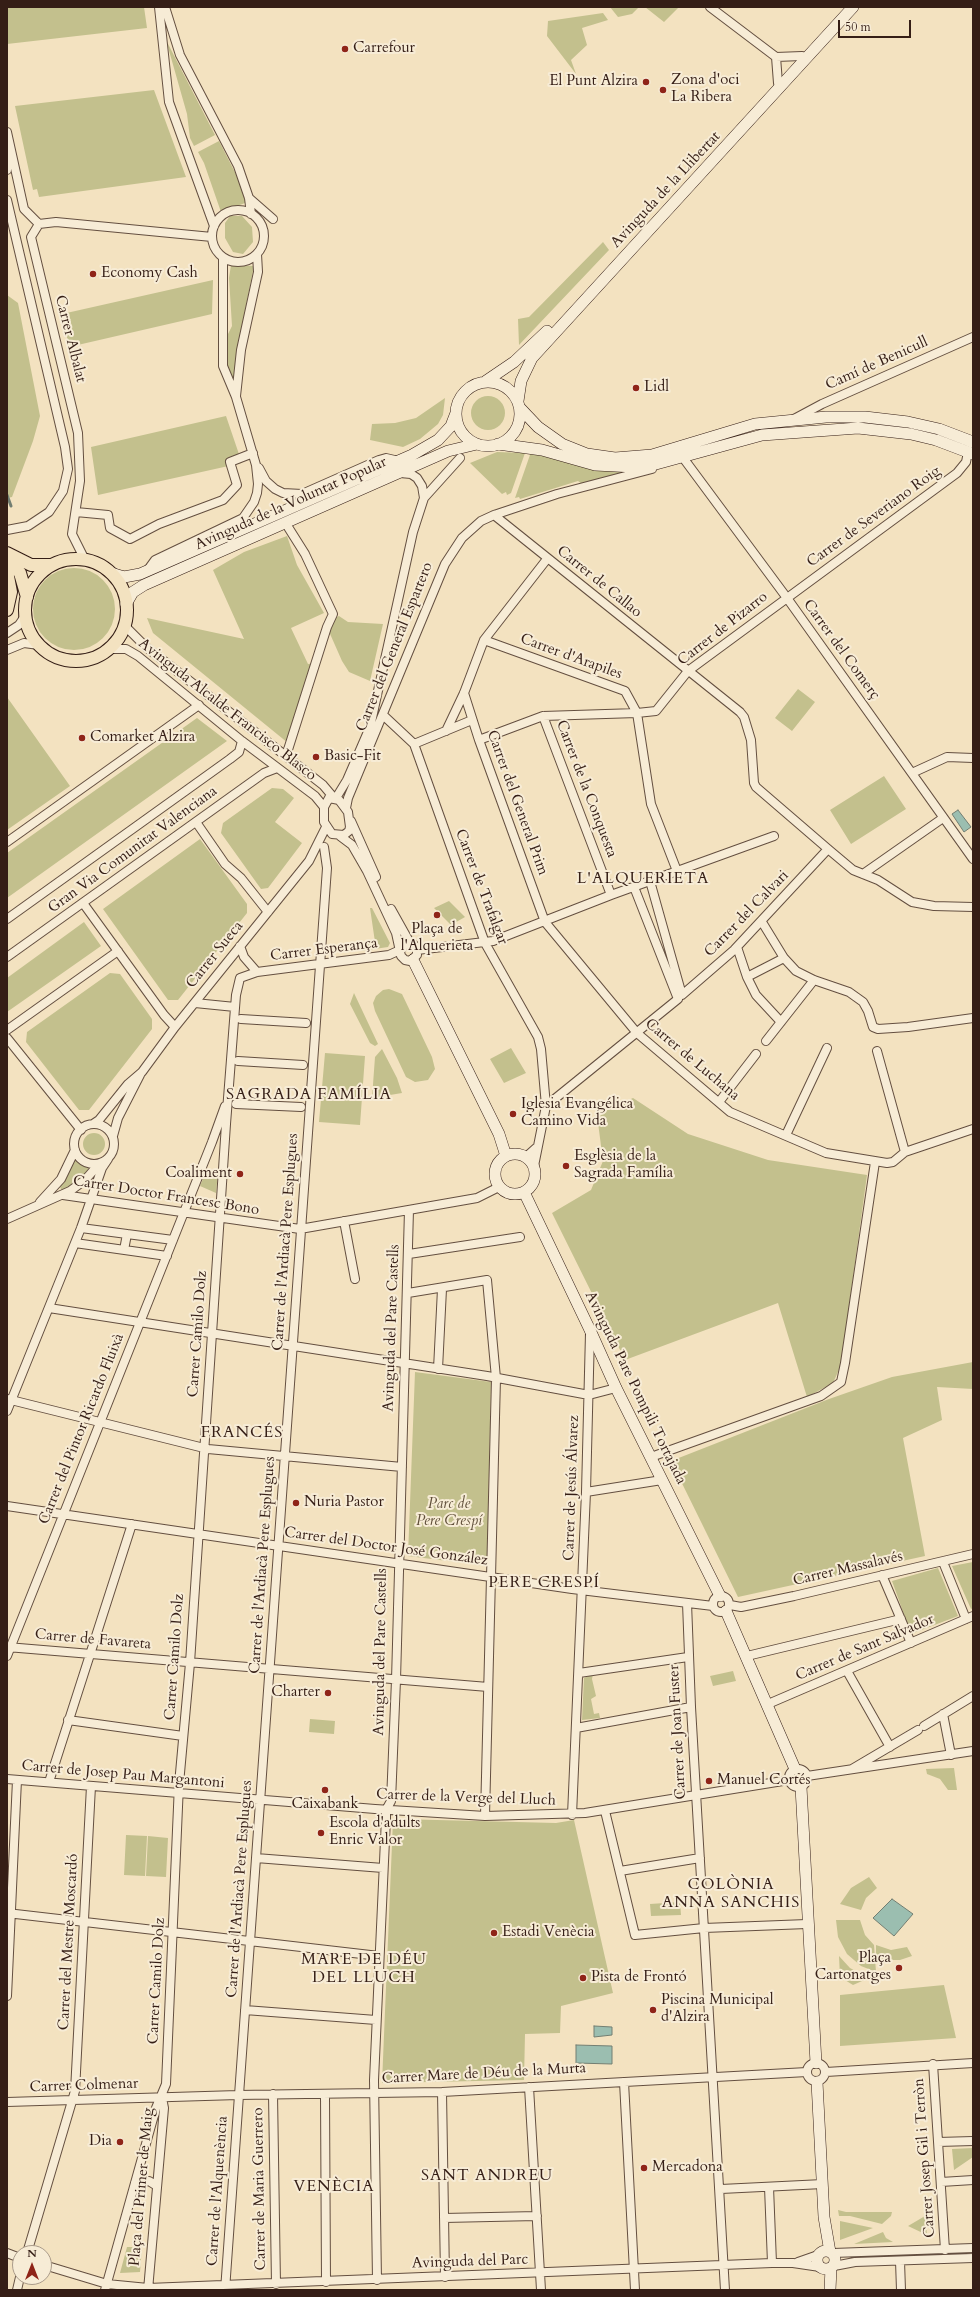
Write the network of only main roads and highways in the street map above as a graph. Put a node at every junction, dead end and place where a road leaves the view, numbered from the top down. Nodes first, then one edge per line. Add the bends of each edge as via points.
1 (843, 7) edge
2 (854, 7) edge
3 (486, 382) junction
4 (519, 405) junction
5 (456, 413) junction
6 (477, 444) junction
7 (498, 444) junction
8 (971, 450) edge
9 (7, 553) edge
10 (7, 558) edge
11 (52, 565) junction
12 (7, 571) edge
13 (111, 573) junction
14 (27, 597) junction
15 (126, 604) junction
16 (7, 610) edge
17 (415, 955) road end
18 (506, 1156) junction
19 (524, 1192) junction
20 (717, 1601) road end
21 (728, 1608) road end
22 (795, 1769) road end
23 (801, 1786) road end
24 (816, 2063) road end
25 (817, 2082) road end
26 (826, 2253) junction
27 (827, 2268) junction
28 (826, 2290) edge
29 (830, 2290) edge

1 - 3 main road, Avinguda de la Llibertat via 778,83 546,332 514,362
2 - 4 main road, Avinguda de la Llibertat via 532,358 521,381
3 - 4 main road via 494,382 509,389
3 - 5 main road via 477,384 462,395
4 - 7 main road via 519,424 516,431
4 - 8 main road via 538,427 562,444 587,454 615,458 652,455 727,431 793,419 826,417 886,418 923,425
5 - 6 main road via 463,434
5 - 13 main road, Avinguda de la Voluntat Popular via 451,426 438,440 399,461 147,571 124,577
6 - 7 main road
6 - 15 main road, Avinguda de la Voluntat Popular via 448,451 144,585 133,592
7 - 8 main road via 528,447 581,462 615,467 656,464 734,442 786,432 858,428 911,434
9 - 11 main road via 31,565
10 - 14 main road via 20,573
11 - 13 main road via 74,559 85,560
11 - 14 main road via 34,582
12 - 16 main road via 11,592
13 - 15 main road via 124,592
14 - 15 main road via 25,616 30,631 39,645 65,660 80,661 95,657 108,649 118,638 124,625
17 - 18 main road via 499,1134
18 - 19 main road via 516,1154 526,1157 534,1166 533,1184
18 - 19 main road via 497,1164 495,1170 499,1187 510,1194
19 - 20 main road, Avinguda Pare Pompili Tortajada
21 - 22 main road
23 - 24 main road
25 - 26 main road
26 - 27 main road via 836,2261
26 - 27 main road via 817,2263
27 - 28 main road
27 - 29 main road

